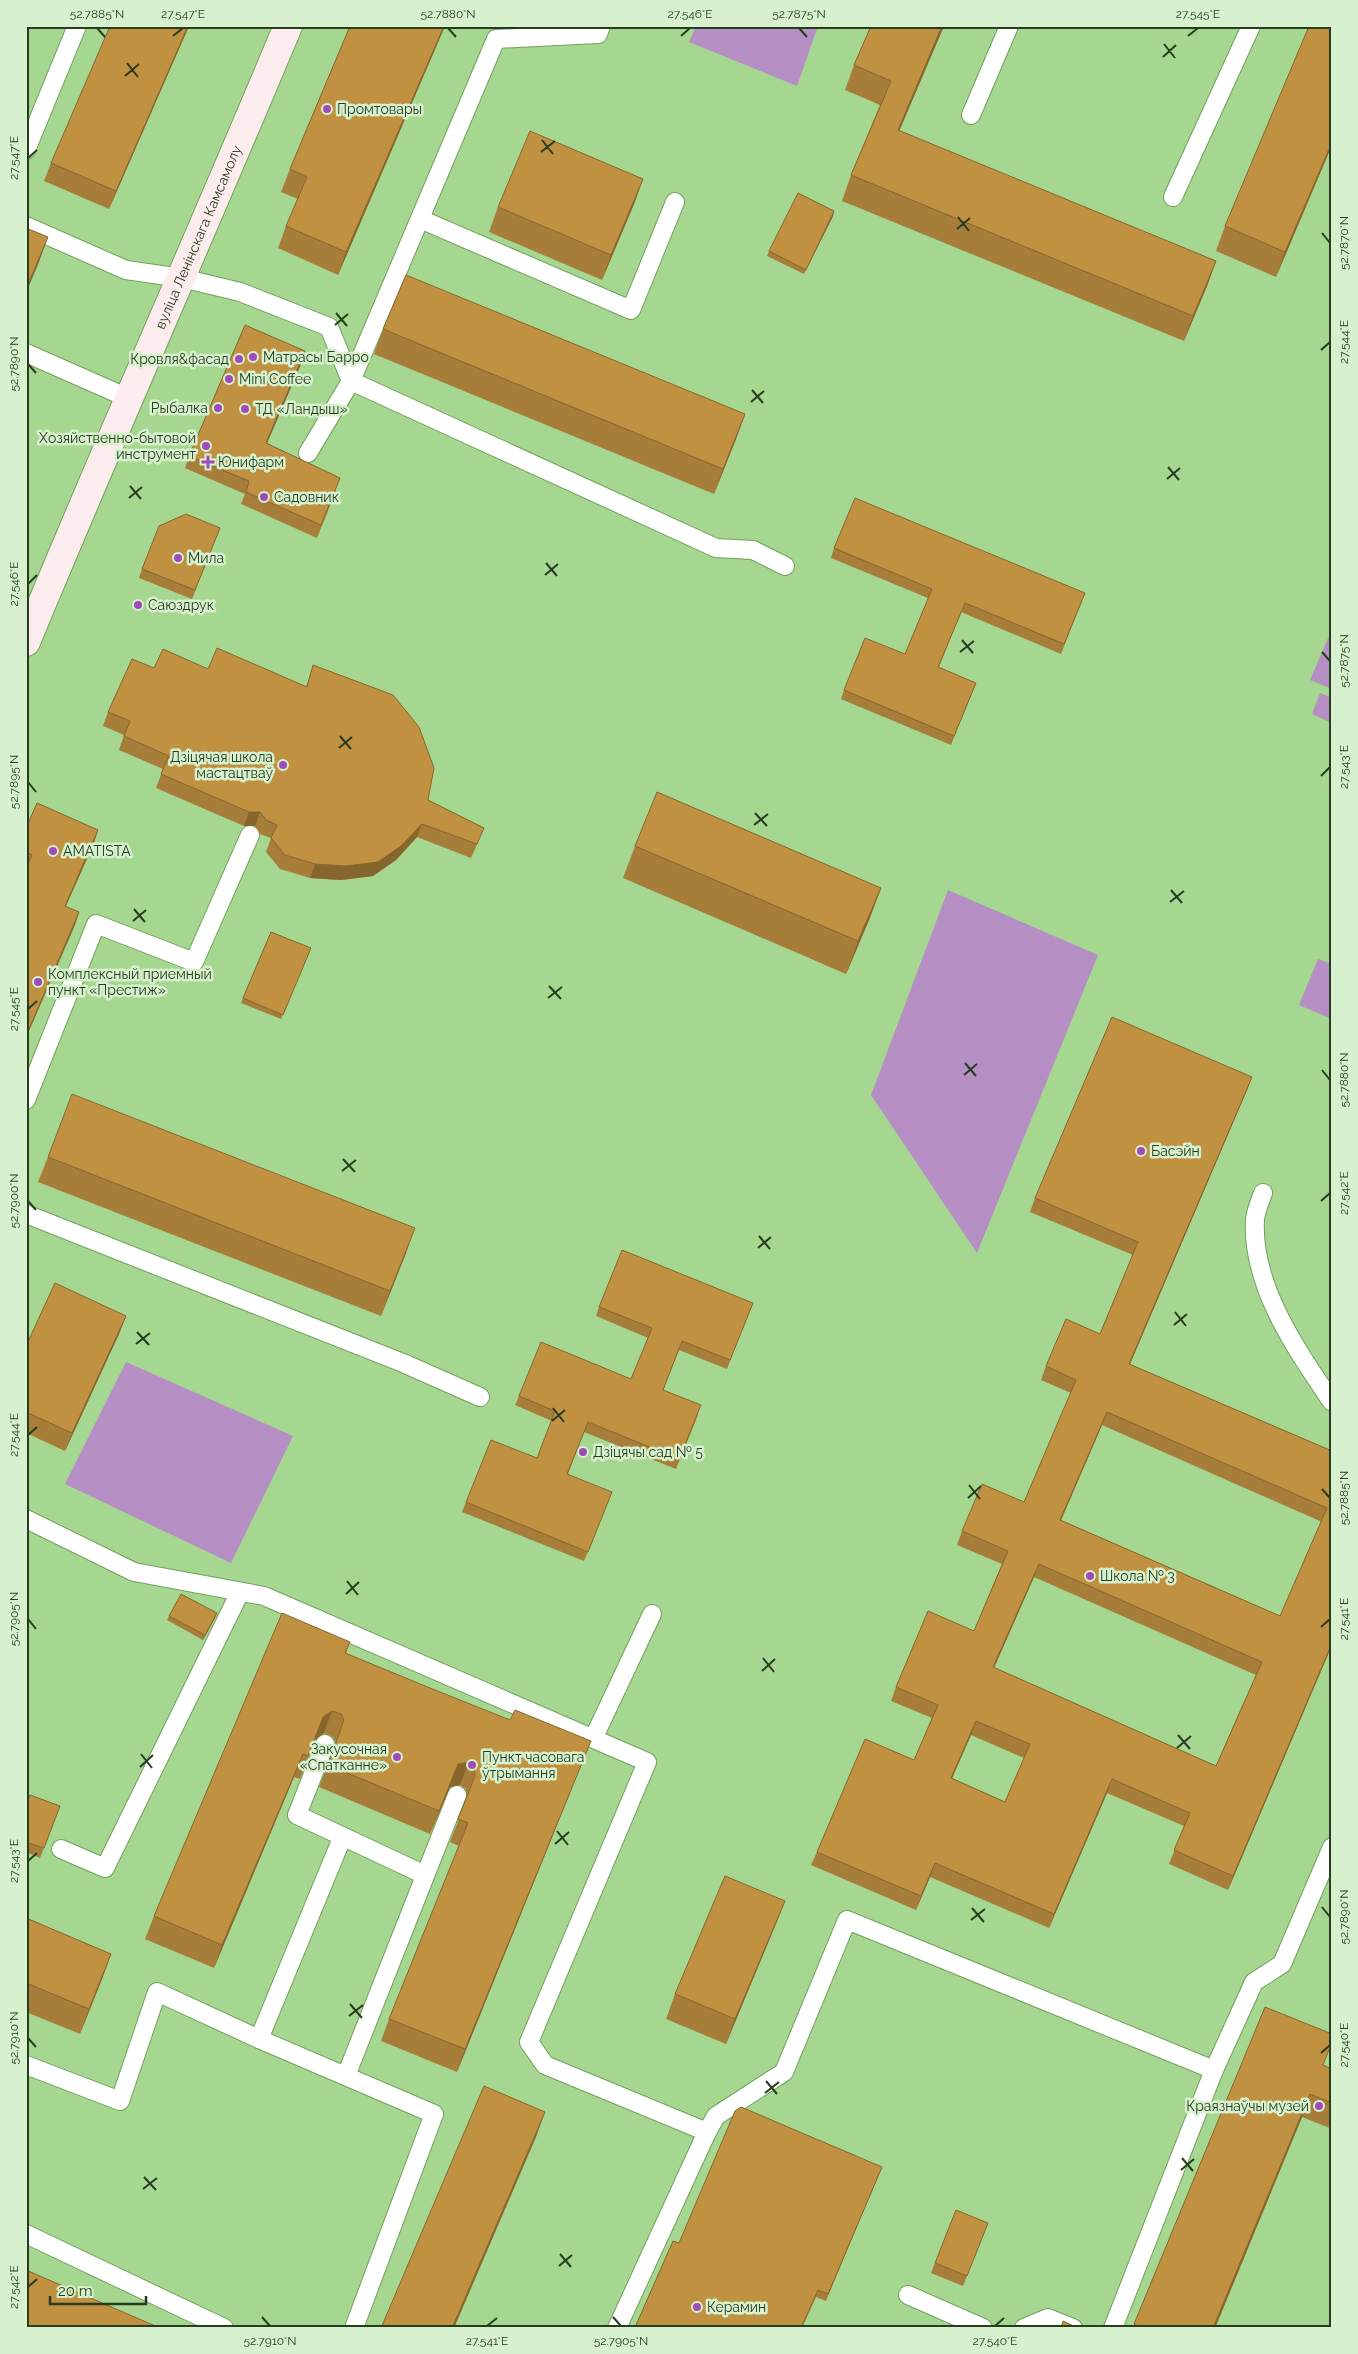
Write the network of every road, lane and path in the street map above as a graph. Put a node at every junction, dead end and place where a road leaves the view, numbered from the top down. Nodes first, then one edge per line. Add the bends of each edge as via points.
1 (78, 26) edge
2 (288, 26) edge
3 (601, 26) edge
4 (1009, 26) edge
5 (1251, 26) edge
6 (971, 115) dead end
7 (26, 150) edge
8 (1173, 197) dead end
9 (674, 202) dead end
10 (420, 219) junction
11 (26, 226) edge
12 (182, 278) junction
13 (26, 353) edge
14 (351, 381) junction
15 (128, 398) junction
16 (308, 453) dead end
17 (785, 566) dead end
18 (26, 642) edge
19 (250, 835) edge
20 (28, 1092) edge
21 (1263, 1193) dead end
22 (26, 1214) edge
23 (480, 1397) dead end
24 (1332, 1402) edge
25 (26, 1519) edge
26 (240, 1592) junction
27 (652, 1614) dead end
28 (594, 1737) junction
29 (325, 1744) edge
30 (457, 1795) edge
31 (342, 1838) junction
32 (1332, 1847) edge
33 (61, 1849) dead end
34 (425, 1876) junction
35 (259, 2039) junction
36 (26, 2065) edge
37 (1214, 2070) junction
38 (346, 2076) junction
39 (707, 2132) junction
40 (26, 2234) edge
41 (908, 2295) dead end
42 (224, 2328) edge
43 (354, 2328) edge
44 (617, 2328) edge
45 (983, 2328) edge
46 (1024, 2328) edge
47 (1073, 2328) edge
48 (1113, 2328) edge

1 - 7 lane
2 - 12 main road, вуліца Ленінскага Камсамолу
3 - 10 lane via 598,34 496,39
4 - 6 lane
5 - 8 lane
9 - 10 lane via 631,310
10 - 14 lane
11 - 12 lane via 126,270
12 - 14 lane via 240,292 329,326
12 - 15 main road, вуліца Ленінскага Камсамолу
13 - 15 lane
14 - 16 lane
14 - 17 lane via 716,548 753,550
15 - 18 main road, вуліца Ленінскага Камсамолу
19 - 20 lane via 194,962 96,924
21 - 24 lane via 1255,1217 1258,1260 1274,1304 1294,1344
22 - 23 lane via 403,1363
25 - 26 lane via 134,1572
26 - 28 lane via 264,1596
26 - 33 lane via 105,1868
27 - 28 lane
28 - 39 lane via 647,1762 529,2042 545,2065
29 - 31 lane via 297,1815
30 - 34 lane
31 - 34 lane
31 - 35 lane
32 - 37 lane via 1282,1964 1254,1982
34 - 38 lane
35 - 36 lane via 157,1992 120,2101
35 - 38 lane
37 - 39 lane via 847,1920 784,2072 716,2116
37 - 48 lane
38 - 43 lane via 434,2114
39 - 44 lane
40 - 42 lane
41 - 45 lane
46 - 47 lane via 1048,2318

